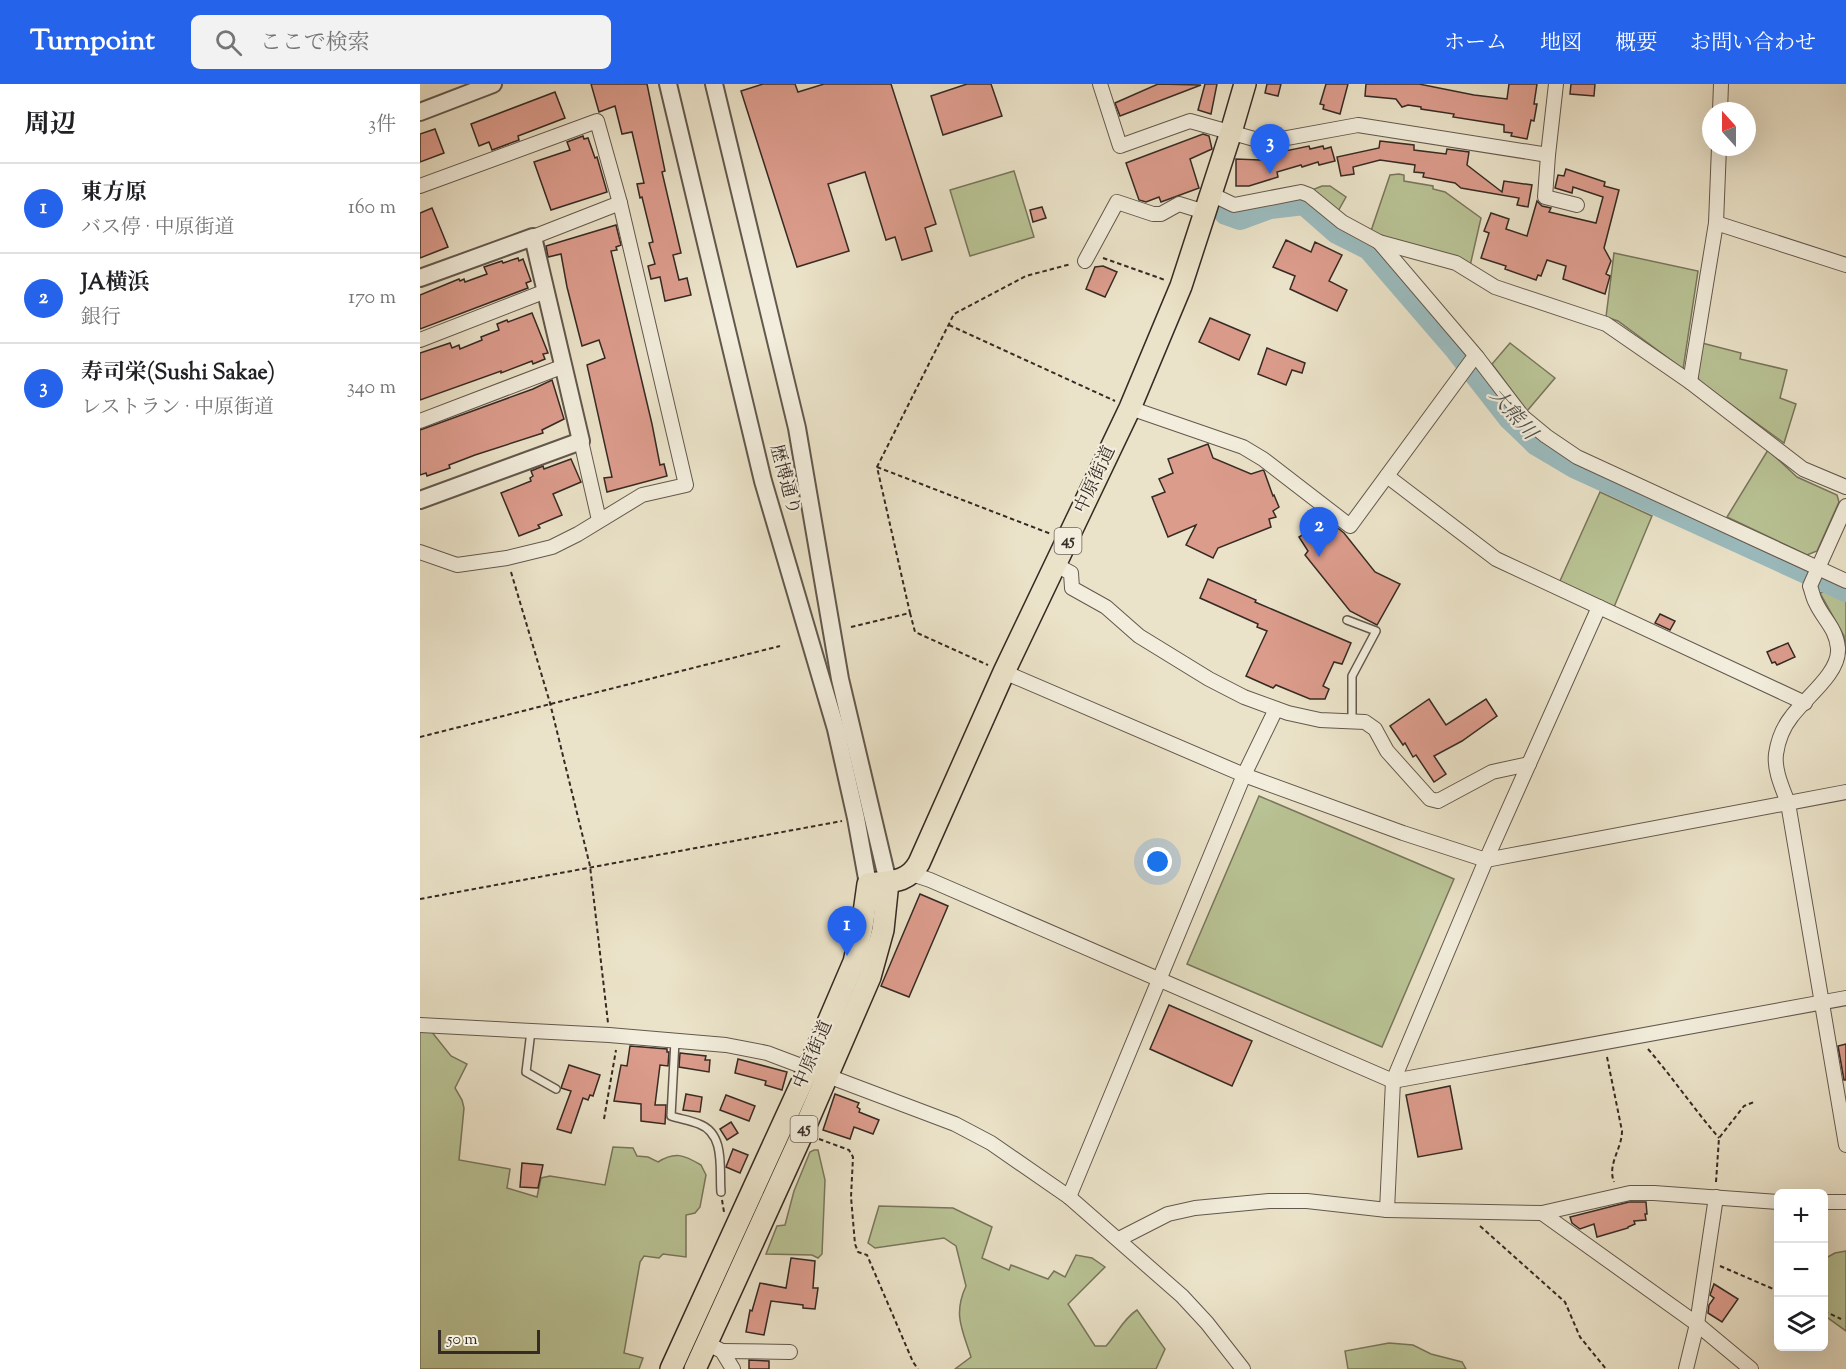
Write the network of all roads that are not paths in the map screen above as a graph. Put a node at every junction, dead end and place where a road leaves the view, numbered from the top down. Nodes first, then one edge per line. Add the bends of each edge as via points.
1 (493, 84) edge
2 (668, 84) edge
3 (714, 84) edge
4 (1100, 84) edge
5 (1245, 84) edge
6 (1556, 84) edge
7 (1721, 84) edge
8 (1720, 102) edge
9 (420, 112) edge
10 (1231, 132) junction
11 (1548, 155) junction
12 (1719, 156) edge
13 (420, 186) edge
14 (620, 203) junction
15 (1208, 203) junction
16 (1577, 205) dead end
17 (1716, 223) junction
18 (533, 237) junction
19 (1379, 242) junction
20 (1085, 261) road end
21 (1846, 265) edge
22 (420, 278) edge
23 (546, 291) junction
24 (420, 340) edge
25 (1471, 362) junction
26 (564, 366) junction
27 (1690, 382) junction
28 (1130, 408) junction
29 (420, 421) edge
30 (581, 441) junction
31 (1387, 476) junction
32 (1846, 487) edge
33 (420, 500) edge
34 (1846, 506) edge
35 (599, 520) junction
36 (420, 552) edge
37 (1056, 565) junction
38 (1818, 568) junction
39 (1846, 580) edge
40 (1599, 607) junction
41 (1347, 620) dead end
42 (1841, 659) edge
43 (1004, 672) junction
44 (1805, 703) junction
45 (1276, 709) junction
46 (1352, 721) junction
47 (1529, 764) junction
48 (1244, 775) junction
49 (1846, 792) edge
50 (1788, 803) junction
51 (1486, 860) junction
52 (912, 874) junction
53 (878, 883) junction
54 (1160, 979) junction
55 (1846, 998) edge
56 (1822, 1002) junction
57 (420, 1025) edge
58 (531, 1030) junction
59 (675, 1041) junction
60 (818, 1071) junction
61 (1393, 1081) junction
62 (556, 1089) dead end
63 (1846, 1145) edge
64 (720, 1192) road end
65 (1070, 1197) junction
66 (1716, 1197) junction
67 (1774, 1202) edge
68 (1828, 1202) edge
69 (1846, 1202) edge
70 (1387, 1210) junction
71 (1542, 1213) junction
72 (1119, 1239) junction
73 (1697, 1324) junction
74 (715, 1347) junction
75 (790, 1352) dead end
76 (671, 1369) edge
77 (695, 1369) edge
78 (733, 1369) edge
79 (1243, 1369) edge
80 (1686, 1369) edge
81 (1751, 1369) edge

1 - 9 street
2 - 53 street, 歴博通り via 763,481 830,708 856,818
3 - 53 street, 歴博通り via 797,428
4 - 10 street via 1120,146 1190,121
5 - 10 main road, 中原街道 / 45
6 - 11 street
7 - 8 street
10 - 11 street via 1265,142 1358,125
10 - 15 main road, 中原街道 / 45
11 - 16 street via 1545,197
12 - 17 street
13 - 14 street via 597,121
14 - 18 street
14 - 35 street via 686,485 642,495
15 - 19 street via 1234,205 1301,192 1342,222
15 - 20 street via 1179,204 1153,214 1117,202
15 - 28 main road, 中原街道 / 45 via 1181,286
17 - 21 street
17 - 27 street
18 - 22 street
18 - 23 street
19 - 25 street
19 - 27 street via 1456,263 1495,287 1606,324
23 - 24 street
23 - 26 street
25 - 31 street
25 - 38 street via 1523,417 1578,457
26 - 29 street
26 - 30 street
27 - 32 street via 1803,469
28 - 31 street via 1243,447 1350,526
28 - 37 main road, 中原街道 / 45
30 - 33 street
30 - 35 street
31 - 40 street via 1496,559
34 - 38 street
35 - 36 street via 552,546 507,558 457,565
37 - 43 main road, 中原街道 / 45
37 - 45 street via 1071,573 1072,588 1106,607 1138,636 1244,698
38 - 39 street
38 - 42 street via 1810,586 1832,627
40 - 44 street
40 - 47 street
41 - 46 lane via 1376,631 1352,676
42 - 44 street
43 - 48 street
43 - 52 main road, 中原街道 / 45
44 - 50 street via 1792,716 1776,755 1777,773
45 - 46 street via 1320,720
45 - 48 street
46 - 47 street via 1365,722 1375,729 1387,751 1430,800 1438,801 1492,772
47 - 51 street
48 - 51 street
48 - 54 street
49 - 50 street
50 - 51 street
50 - 56 street
51 - 61 street
52 - 53 main road
52 - 54 street
53 - 60 main road, 中原街道 / 45
54 - 61 street
54 - 65 street
55 - 56 street
56 - 61 street
56 - 63 street
57 - 58 street
58 - 59 street
58 - 62 lane via 526,1072
59 - 60 street via 767,1053
59 - 64 lane via 671,1116 710,1130 719,1145
60 - 65 street via 955,1124 991,1143
60 - 74 main road, 中原街道 / 45 via 802,1132
60 - 76 main road, 中原街道 / 45
61 - 70 street
65 - 72 street
66 - 67 street
66 - 71 street via 1654,1192
66 - 73 street
68 - 69 street
70 - 71 street
70 - 72 street via 1307,1201 1195,1208 1168,1214
71 - 73 street
72 - 79 street via 1182,1296
73 - 80 street
73 - 81 street
74 - 75 street
74 - 77 main road, 中原街道 / 45
74 - 78 street

